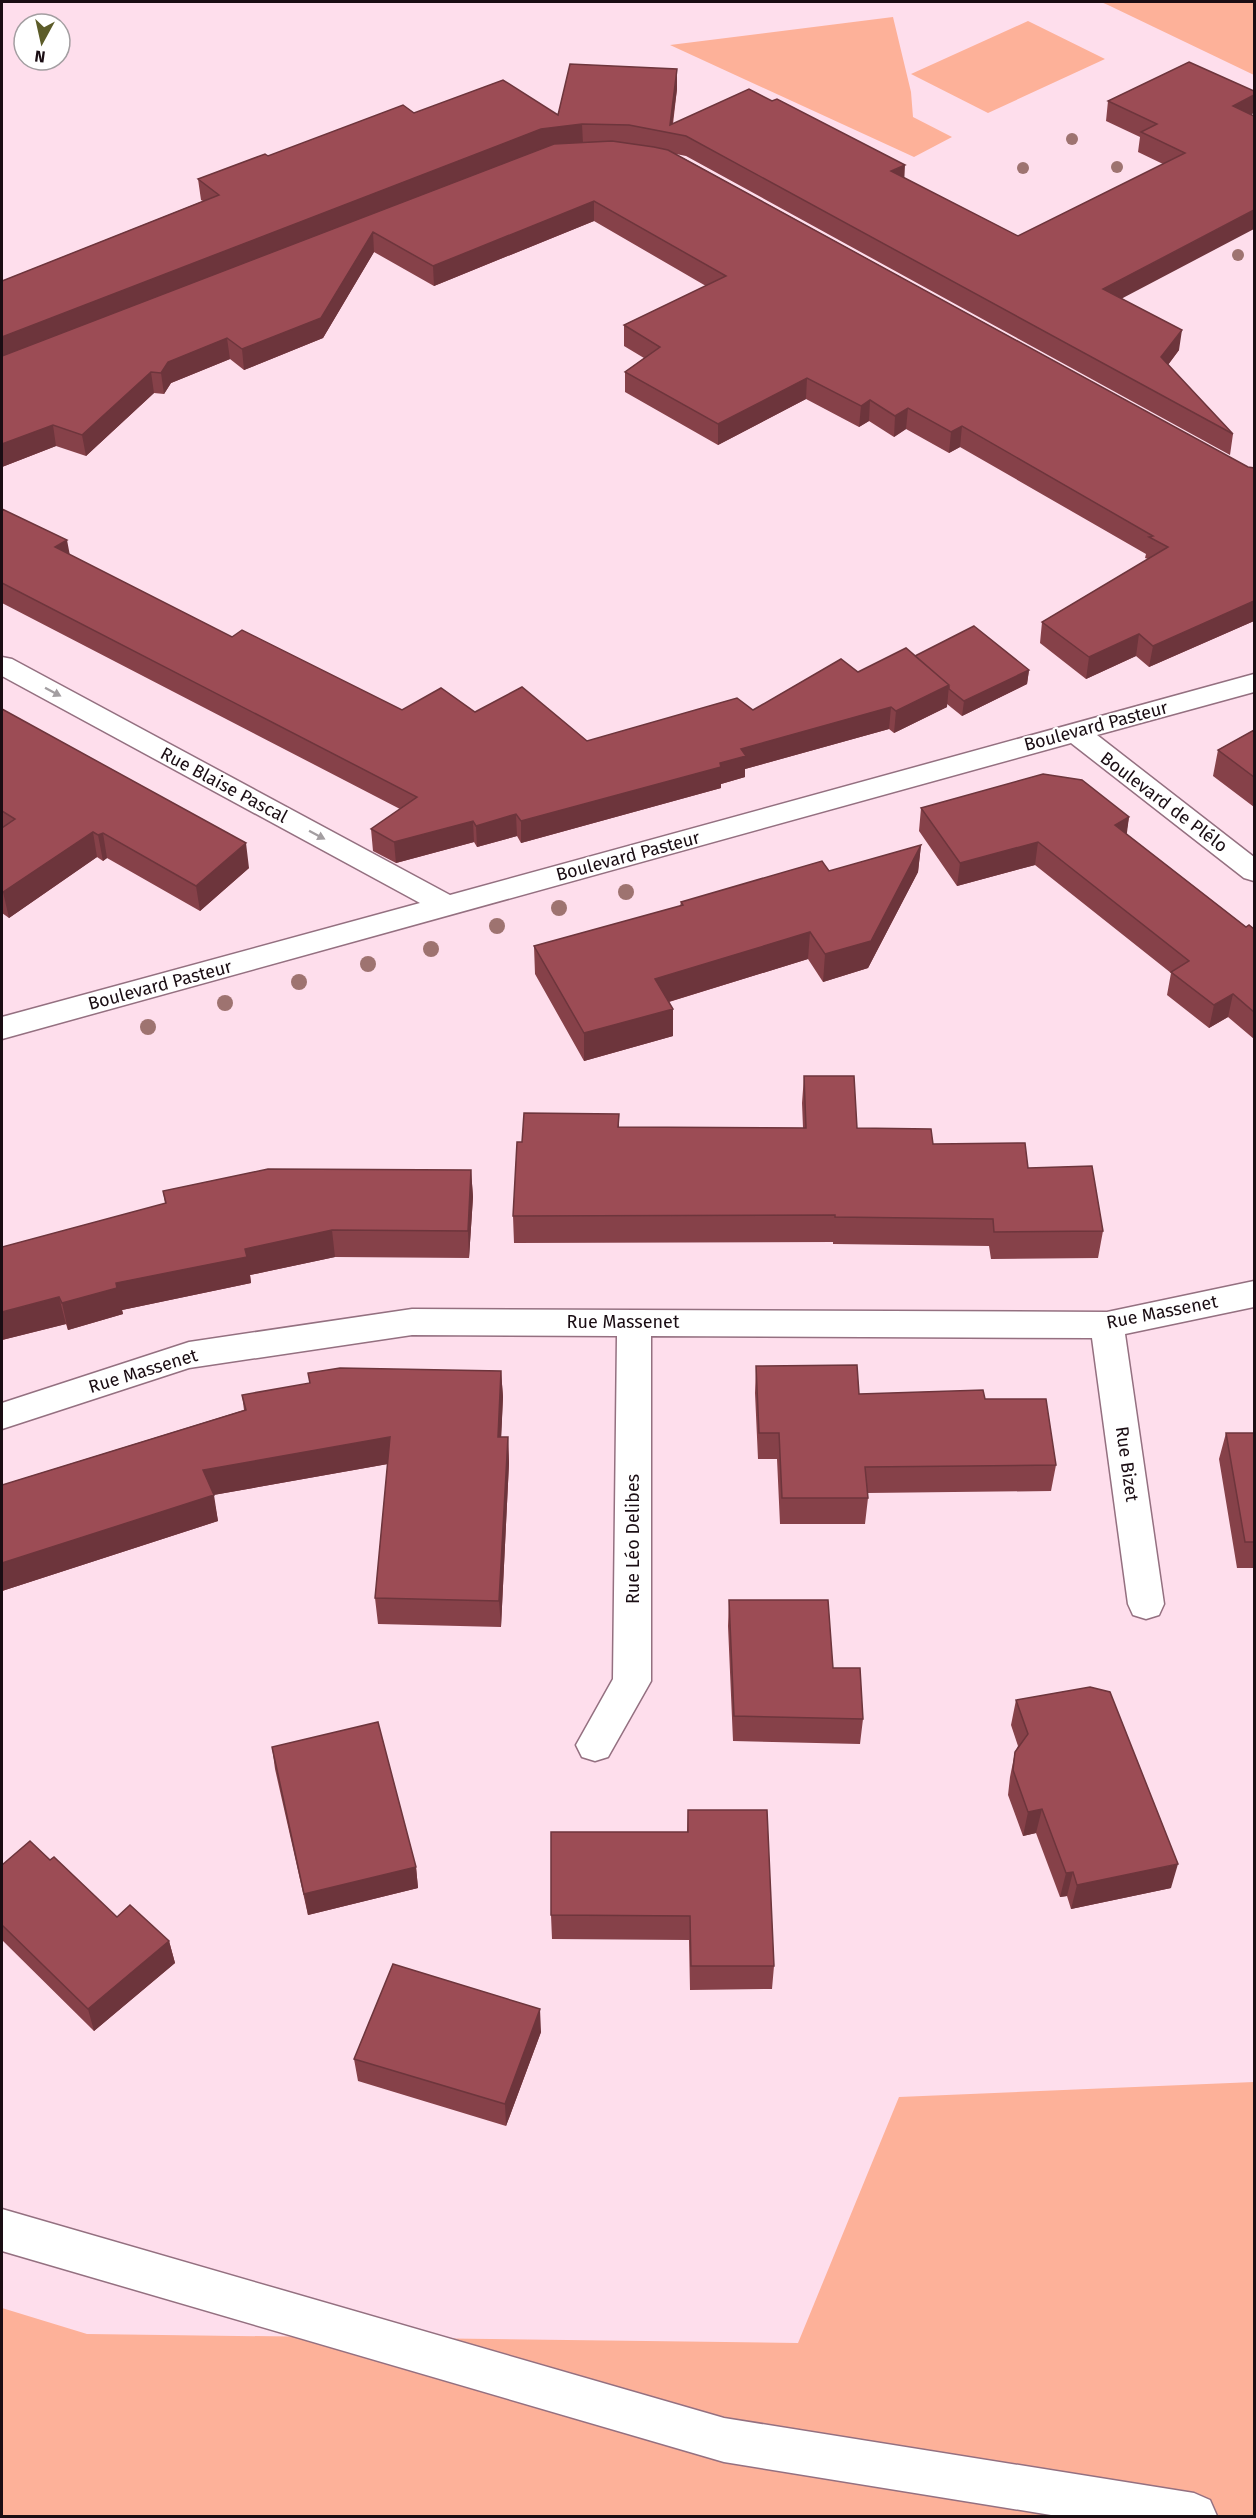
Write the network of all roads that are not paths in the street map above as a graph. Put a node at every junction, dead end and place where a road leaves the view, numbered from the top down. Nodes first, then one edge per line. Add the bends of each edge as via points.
1 (2, 665) edge
2 (1254, 683) edge
3 (1075, 732) junction
4 (1254, 871) edge
5 (446, 906) junction
6 (2, 1028) edge
7 (1254, 1294) edge
8 (633, 1322) junction
9 (1107, 1325) junction
10 (2, 1416) edge
11 (1146, 1604) dead end
12 (595, 1745) dead end
13 (2, 2230) edge
14 (1194, 2517) edge

1 -> 5 street, Rue Blaise Pascal
2 - 3 street, Boulevard Pasteur
3 - 4 street, Boulevard de Plélo
3 - 5 street, Boulevard Pasteur
5 - 6 street, Boulevard Pasteur
7 - 9 street, Rue Massenet
8 - 9 street, Rue Massenet
8 - 10 street, Rue Massenet via 412,1322 189,1354
8 - 12 street, Rue Léo Delibes via 632,1682
9 - 11 street, Rue Bizet
13 - 14 street via 724,2440

